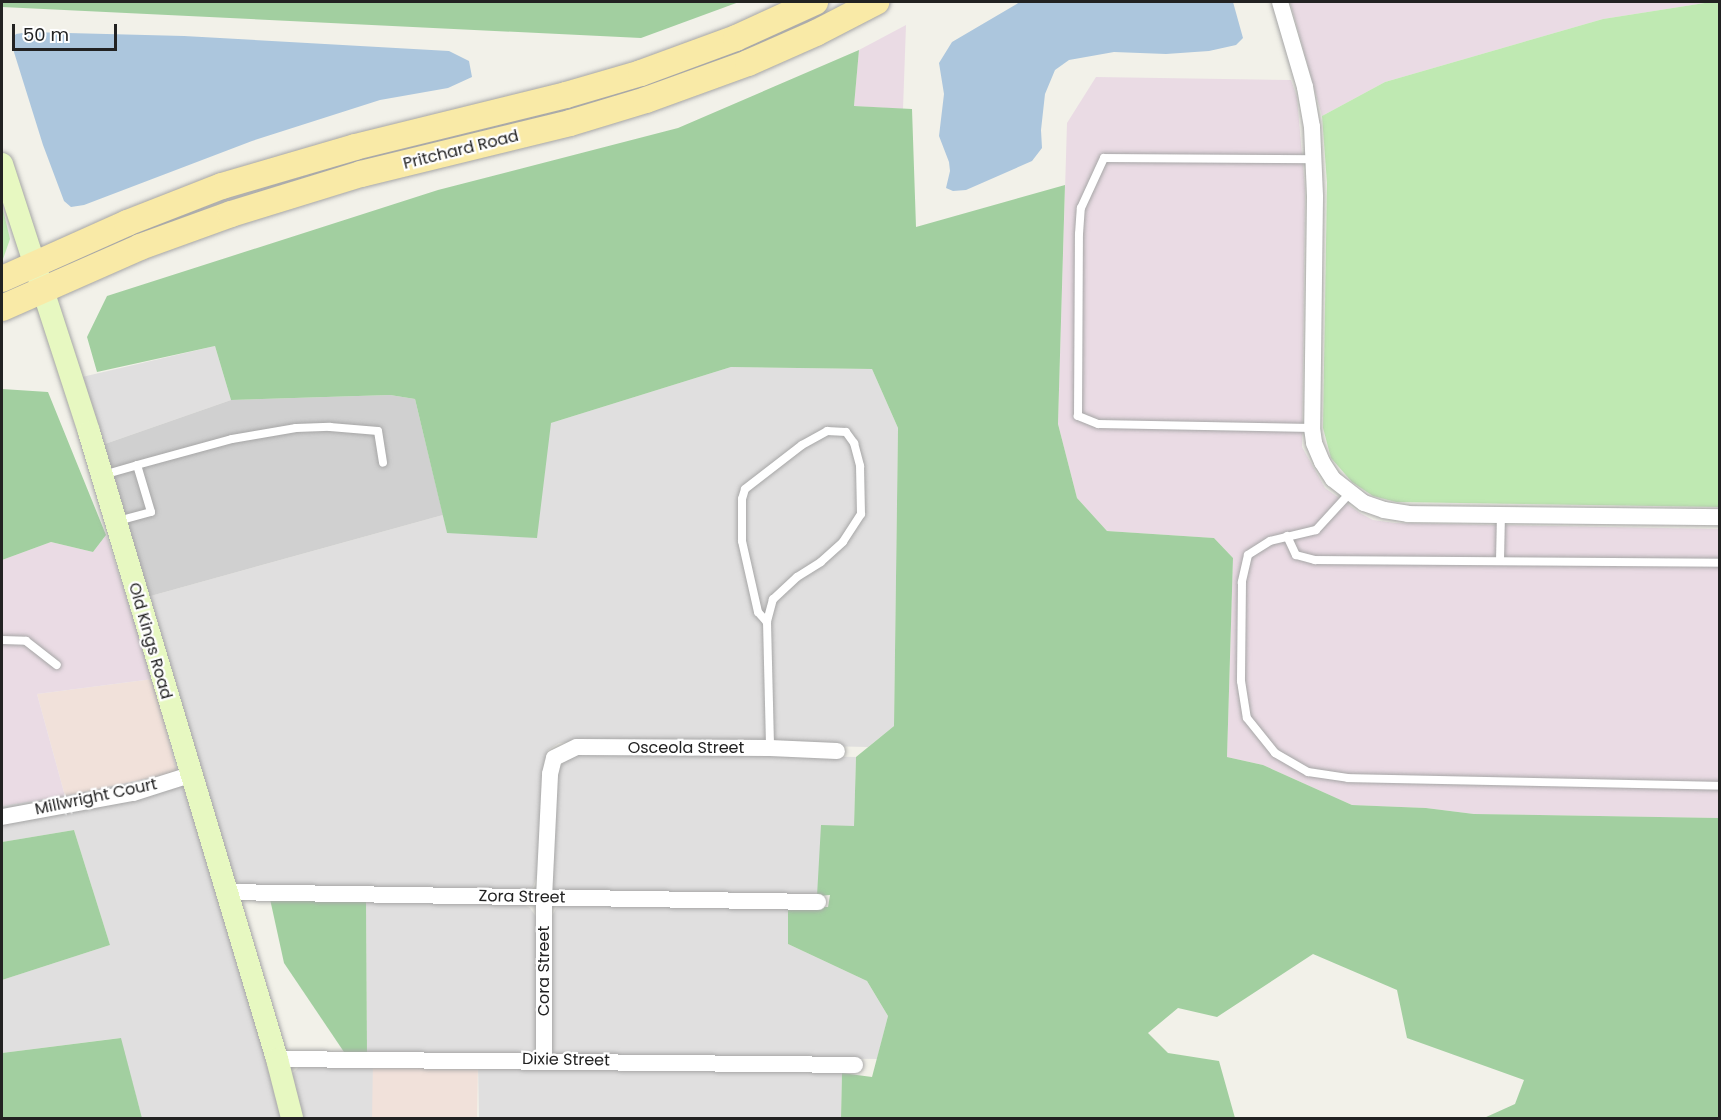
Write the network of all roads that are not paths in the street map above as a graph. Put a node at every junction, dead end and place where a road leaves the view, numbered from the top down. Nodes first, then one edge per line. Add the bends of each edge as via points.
1 (815, 2) edge
2 (876, 2) edge
3 (1280, 2) edge
4 (1315, 159) junction
5 (2, 164) edge
6 (34, 264) junction
7 (2, 279) edge
8 (42, 288) junction
9 (2, 308) edge
10 (1312, 428) junction
11 (383, 463) dead end
12 (137, 465) junction
13 (102, 476) junction
14 (1349, 494) junction
15 (1501, 515) junction
16 (1719, 517) edge
17 (115, 522) junction
18 (1287, 536) junction
19 (1500, 561) junction
20 (1719, 563) edge
21 (767, 622) junction
22 (2, 640) edge
23 (57, 665) dead end
24 (770, 748) junction
25 (837, 751) dead end
26 (190, 774) junction
27 (550, 774) joint
28 (1719, 786) edge
29 (2, 817) edge
30 (226, 892) junction
31 (544, 898) junction
32 (818, 902) dead end
33 (277, 1059) junction
34 (544, 1060) junction
35 (855, 1065) dead end
36 (292, 1118) edge

1 - 6 main road, Pritchard Road via 736,38 641,73 355,147 222,186
2 - 8 main road, Pritchard Road via 748,63 646,100 559,126 362,174 231,214
3 - 4 street via 1305,87
4 - 10 street
4 - 10 lane via 1104,158 1081,208 1079,234 1078,416 1098,424
5 - 6 street, Old Kings Road
6 - 7 main road, Pritchard Road
6 - 8 street, Old Kings Road
8 - 9 main road, Pritchard Road
8 - 13 street, Old Kings Road
10 - 14 street via 1322,462
11 - 12 lane via 378,432 330,427 296,428 222,441
12 - 13 lane
12 - 17 lane via 151,512
13 - 17 street, Old Kings Road
14 - 15 street via 1392,512
14 - 18 lane via 1316,530
15 - 16 street
15 - 19 lane
17 - 26 street, Old Kings Road
18 - 19 lane via 1296,555 1315,560
18 - 28 lane via 1270,540 1248,555 1242,582 1241,681 1247,718 1283,758 1308,772 1348,778
19 - 20 lane
21 - 21 lane via 773,599 843,542 861,514 860,465 854,443 846,432 827,431 802,445 745,489 741,499 742,541 758,612
21 - 24 lane
22 - 23 lane via 26,641
24 - 25 street, Osceola Street
24 - 27 street, Osceola Street via 577,747 554,758
26 - 29 street, Millwright Court via 133,793
26 - 30 street, Old Kings Road
27 - 31 street, Cora Street
30 - 31 street, Zora Street
30 - 33 street, Old Kings Road
31 - 32 street, Zora Street
31 - 34 street, Cora Street
33 - 34 street, Dixie Street
33 - 36 street, Old Kings Road
34 - 35 street, Dixie Street

